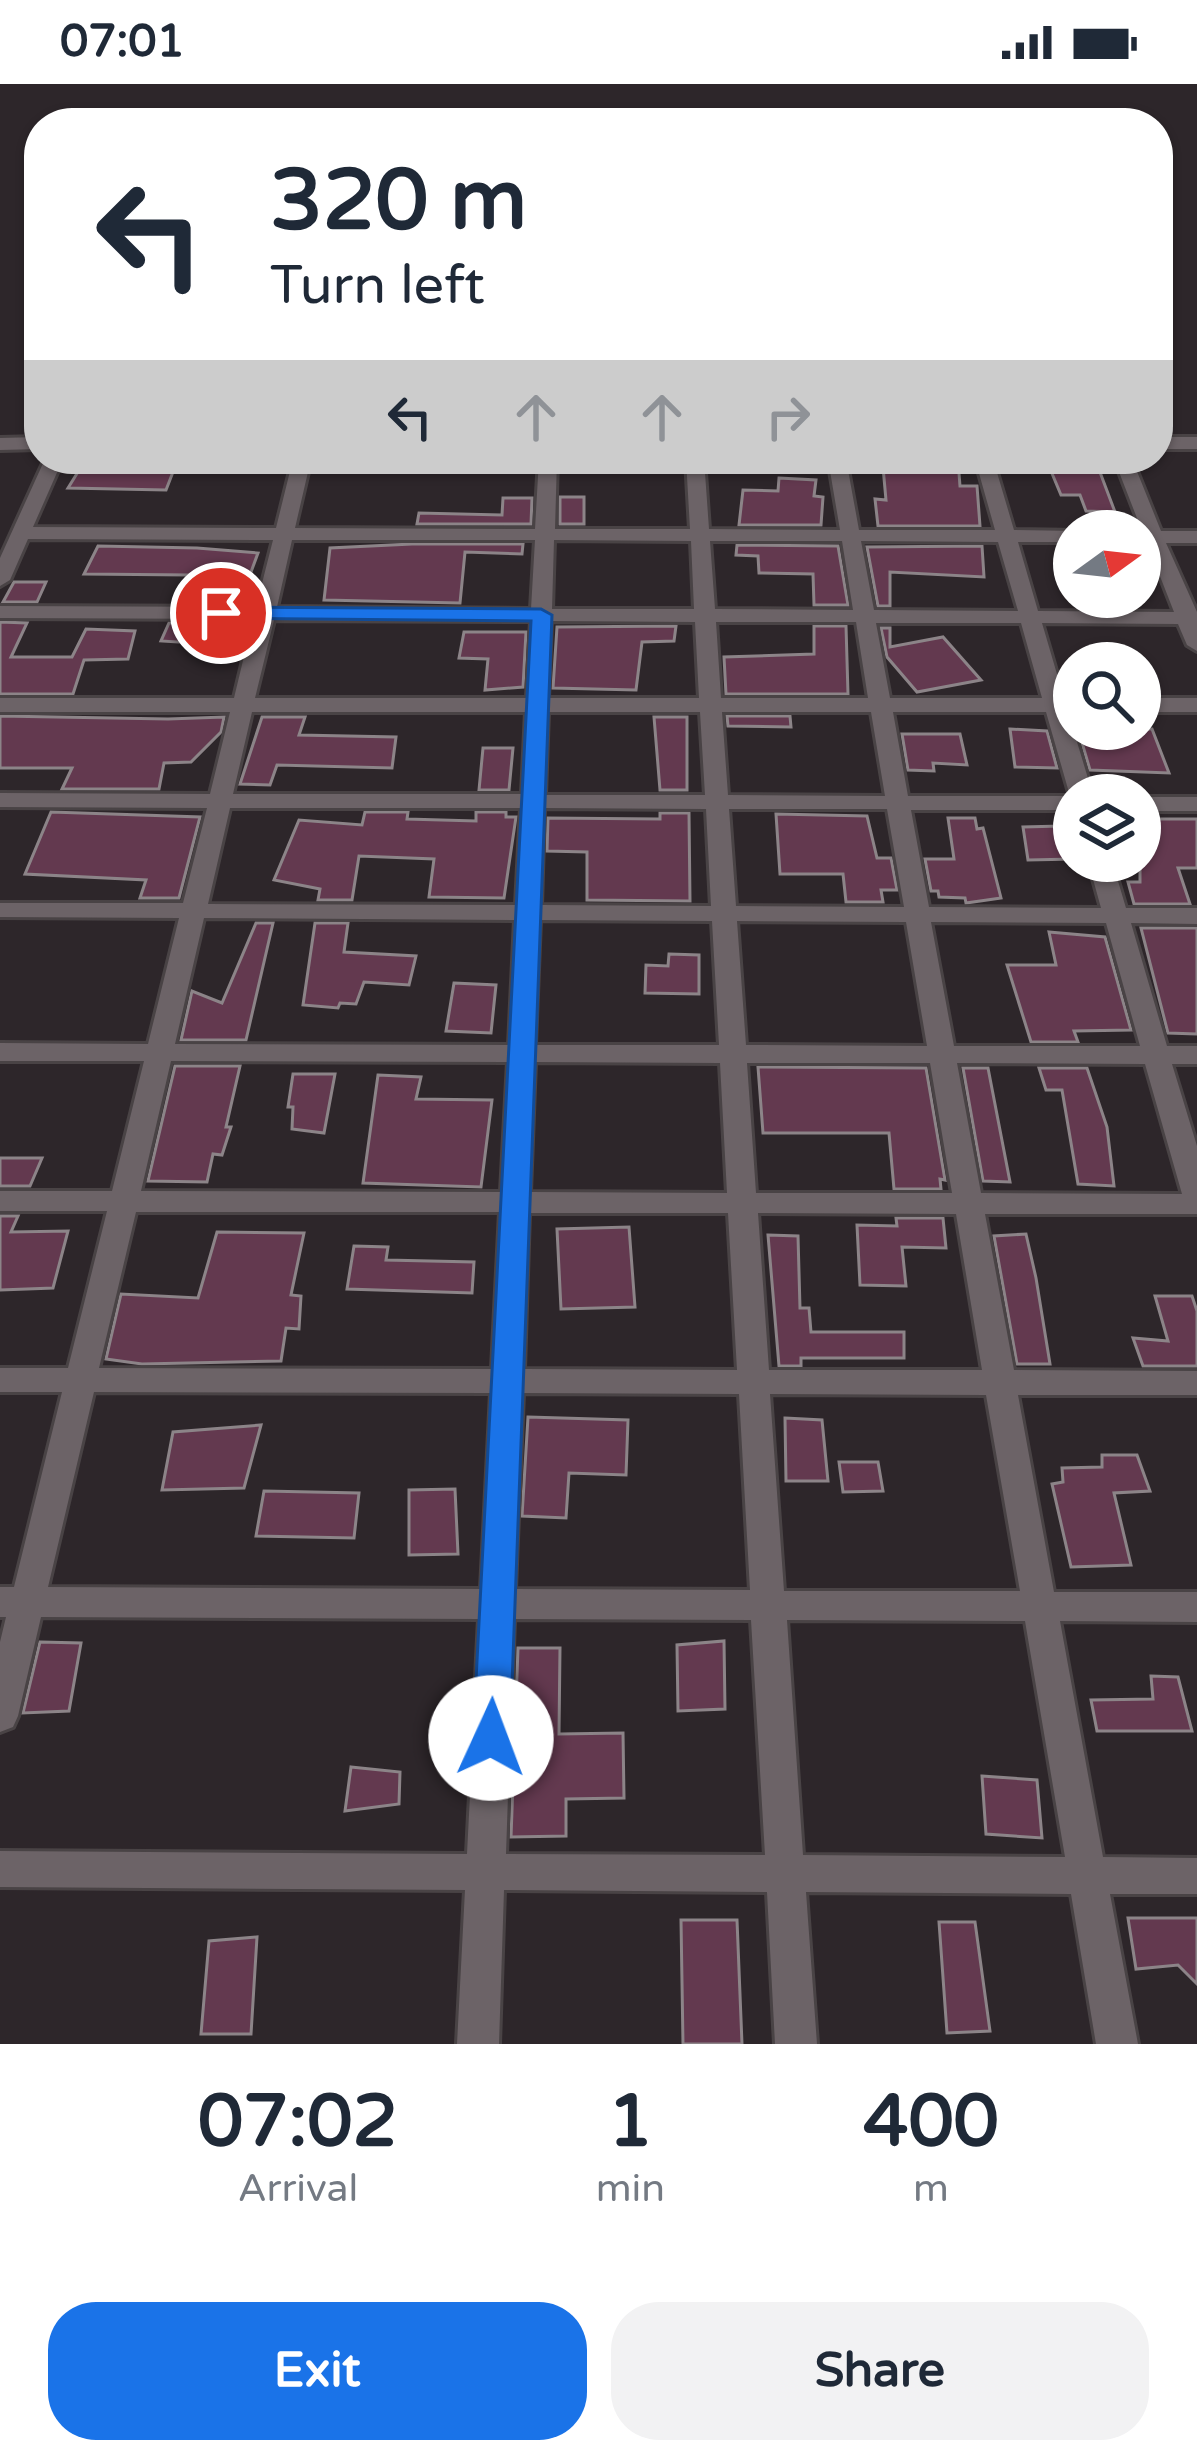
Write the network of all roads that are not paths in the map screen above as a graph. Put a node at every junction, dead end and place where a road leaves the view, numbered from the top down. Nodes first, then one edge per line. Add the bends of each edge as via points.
1 (47, 474) edge
2 (298, 474) edge
3 (547, 474) edge
4 (696, 474) edge
5 (839, 474) edge
6 (988, 474) edge
7 (1128, 474) edge
8 (1139, 510) edge
9 (21, 533) junction
10 (284, 534) junction
11 (545, 535) junction
12 (699, 535) junction
13 (850, 536) junction
14 (1006, 536) junction
15 (1053, 536) edge
16 (1161, 537) edge
17 (1197, 537) edge
18 (1161, 562) edge
19 (0, 580) edge
20 (0, 612) edge
21 (265, 614) junction
22 (541, 615) junction
23 (705, 616) junction
24 (865, 616) junction
25 (1030, 617) junction
26 (1192, 618) edge
27 (1197, 645) edge
28 (1053, 675) edge
29 (538, 704) junction
30 (0, 705) edge
31 (244, 705) junction
32 (710, 705) junction
33 (880, 705) junction
34 (1053, 705) edge
35 (1161, 705) edge
36 (1197, 705) edge
37 (0, 800) edge
38 (220, 800) junction
39 (533, 802) junction
40 (717, 802) junction
41 (897, 803) junction
42 (1053, 803) edge
43 (1161, 803) edge
44 (1197, 804) edge
45 (1106, 882) edge
46 (0, 910) edge
47 (193, 911) junction
48 (528, 913) junction
49 (724, 914) junction
50 (917, 915) junction
51 (1116, 916) junction
52 (1197, 916) edge
53 (0, 1052) edge
54 (159, 1053) junction
55 (522, 1054) junction
56 (733, 1054) junction
57 (942, 1054) junction
58 (1156, 1055) junction
59 (1197, 1055) edge
60 (1197, 1199) edge
61 (0, 1201) edge
62 (123, 1202) junction
63 (515, 1202) junction
64 (742, 1202) junction
65 (968, 1203) junction
66 (0, 1380) edge
67 (80, 1381) junction
68 (507, 1382) junction
69 (754, 1382) junction
70 (1000, 1382) junction
71 (1197, 1383) edge
72 (14, 1602) edge
73 (497, 1604) junction
74 (768, 1605) junction
75 (1040, 1606) junction
76 (1197, 1607) edge
77 (0, 1715) edge
78 (0, 1869) edge
79 (485, 1872) junction
80 (785, 1874) junction
81 (1087, 1875) junction
82 (1197, 1876) edge
83 (478, 2044) edge
84 (796, 2044) edge
85 (1118, 2044) edge

1 - 9 street
2 - 10 street
3 - 11 street
4 - 12 street
5 - 13 street
6 - 14 street
7 - 8 street
9 - 10 street
9 - 19 street
10 - 11 street
10 - 21 street
11 - 12 street
11 - 22 street
12 - 13 street
12 - 23 street
13 - 14 street
13 - 24 street
14 - 15 street
14 - 25 street
16 - 17 street
18 - 26 street
20 - 21 street
21 - 22 street
21 - 31 street
22 - 23 street
22 - 29 street
23 - 24 street
23 - 32 street
24 - 25 street
24 - 33 street
25 - 26 street
25 - 28 street
26 - 27 street
29 - 31 street
29 - 32 street
29 - 39 street
30 - 31 street
31 - 38 street
32 - 33 street
32 - 40 street
33 - 34 street
33 - 41 street
35 - 36 street
37 - 38 street
38 - 39 street
38 - 47 street
39 - 40 street
39 - 48 street
40 - 41 street
40 - 49 street
41 - 42 street
41 - 50 street
43 - 44 street
45 - 51 street
46 - 47 street
47 - 48 street
47 - 54 street
48 - 49 street
48 - 55 street
49 - 50 street
49 - 56 street
50 - 51 street
50 - 57 street
51 - 52 street
51 - 58 street
53 - 54 street
54 - 55 street
54 - 62 street
55 - 56 street
55 - 63 street
56 - 57 street
56 - 64 street
57 - 58 street
57 - 65 street
58 - 59 street
58 - 60 street
60 - 65 street
61 - 62 street
62 - 63 street
62 - 67 street
63 - 64 street
63 - 68 street
64 - 65 street
64 - 69 street
65 - 70 street
66 - 67 street
67 - 68 street
67 - 72 street
68 - 69 street
68 - 73 street
69 - 70 street
69 - 74 street
70 - 71 street
70 - 75 street
72 - 73 street
72 - 77 street
73 - 74 street
73 - 79 street
74 - 75 street
74 - 80 street
75 - 76 street
75 - 81 street
78 - 79 street
79 - 80 street
79 - 83 street
80 - 81 street
80 - 84 street
81 - 82 street
81 - 85 street

